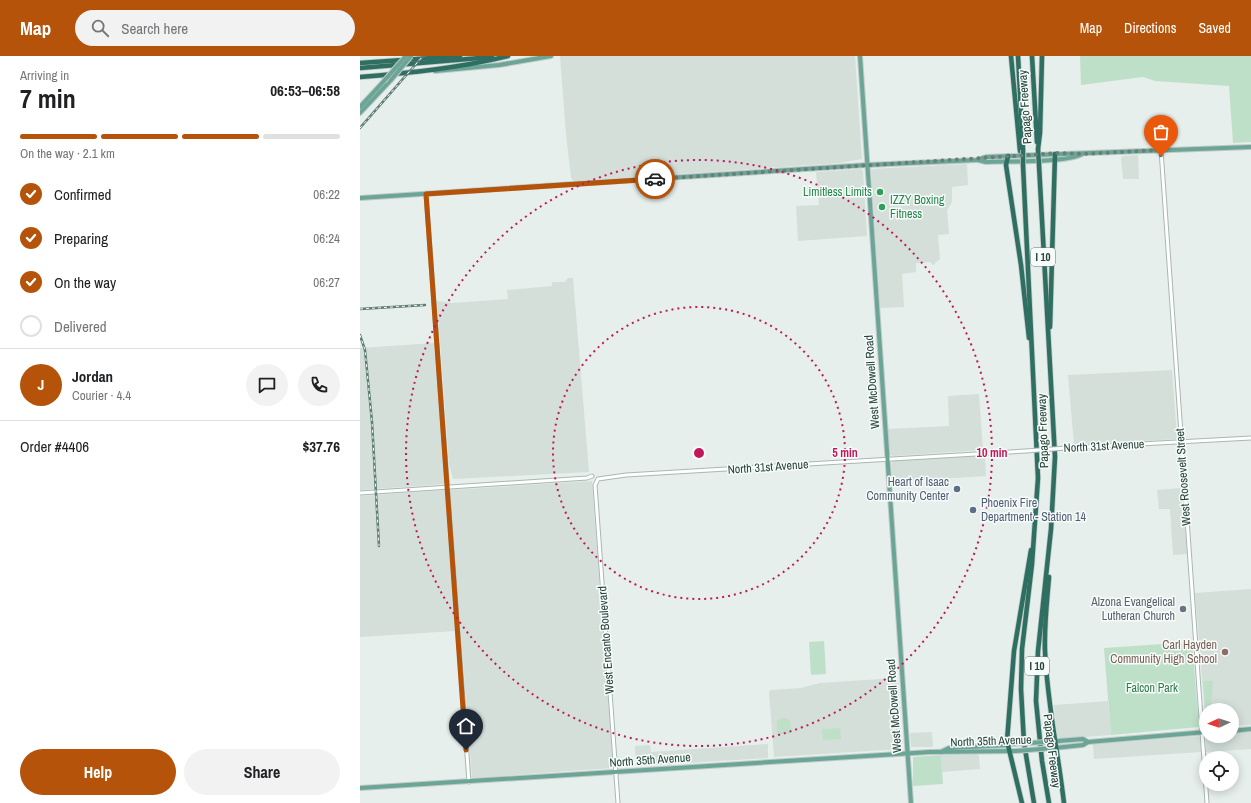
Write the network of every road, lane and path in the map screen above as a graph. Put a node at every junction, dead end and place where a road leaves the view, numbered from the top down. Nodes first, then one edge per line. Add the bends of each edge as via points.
1 (406, 56) edge
2 (411, 56) edge
3 (418, 56) edge
4 (460, 56) edge
5 (502, 56) edge
6 (508, 56) edge
7 (551, 56) edge
8 (860, 56) edge
9 (1018, 57) edge
10 (1033, 57) edge
11 (1042, 57) edge
12 (1011, 58) edge
13 (360, 62) edge
14 (360, 68) edge
15 (416, 72) junction
16 (360, 77) edge
17 (381, 91) junction
18 (360, 107) edge
19 (360, 113) edge
20 (360, 117) edge
21 (1251, 147) edge
22 (1038, 149) junction
23 (1021, 150) junction
24 (1160, 150) junction
25 (1056, 156) junction
26 (1007, 159) junction
27 (867, 165) junction
28 (426, 194) junction
29 (360, 198) edge
30 (1049, 348) junction
31 (1034, 366) junction
32 (1251, 438) edge
33 (1181, 442) junction
34 (887, 458) junction
35 (592, 476) dead end
36 (598, 479) joint
37 (448, 487) junction
38 (360, 493) edge
39 (1036, 528) junction
40 (1052, 529) junction
41 (1202, 703) edge
42 (1251, 729) edge
43 (1239, 730) edge
44 (1199, 733) edge
45 (1054, 742) junction
46 (1088, 742) junction
47 (1204, 743) edge
48 (1010, 744) junction
49 (1055, 748) junction
50 (940, 752) junction
51 (1011, 752) junction
52 (908, 754) junction
53 (615, 772) junction
54 (469, 782) junction
55 (360, 788) edge
56 (618, 803) edge
57 (911, 803) edge
58 (1022, 803) edge
59 (1034, 803) edge
60 (1049, 803) edge
61 (1064, 803) edge
62 (1207, 803) edge

1 - 18 main road, bridge
2 - 17 main road, bridge
3 - 13 highway
4 - 13 highway
5 - 14 highway
6 - 15 highway
7 - 15 main road via 499,65
8 - 27 main road, West McDowell Road
9 - 23 highway, Papago Freeway / I 10
10 - 22 highway, Papago Freeway / I 10
11 - 22 highway
12 - 23 highway
15 - 16 highway
17 - 19 main road
17 - 20 main road
21 - 24 main road
22 - 30 highway, Papago Freeway / I 10, bridge
23 - 31 highway, Papago Freeway / I 10, bridge
24 - 25 main road via 1083,154 1076,157
24 - 33 street, West Roosevelt Street
25 - 26 main road
25 - 30 highway
26 - 27 main road via 986,157 977,160
26 - 31 highway
27 - 28 main road
27 - 34 main road, West McDowell Road
28 - 29 main road
28 - 37 street
30 - 40 highway, Papago Freeway / I 10 via 1055,457
31 - 39 highway, Papago Freeway / I 10 via 1038,478
32 - 33 street, North 31st Avenue
33 - 34 street, North 31st Avenue, bridge
33 - 41 street, West Roosevelt Street
34 - 36 street, North 31st Avenue
34 - 52 main road, West McDowell Road
35 - 37 street
36 - 53 street, West Encanto Boulevard via 595,485
37 - 38 street
37 - 54 street
39 - 48 highway via 1014,651 1009,693
39 - 59 highway, Papago Freeway / I 10 via 1021,672 1024,743
40 - 45 highway via 1045,649
40 - 60 highway, Papago Freeway / I 10 via 1038,641 1036,684 1038,736
42 - 43 main road
44 - 46 main road, North 35th Avenue
45 - 46 main road, North 35th Avenue
45 - 48 main road, North 35th Avenue, bridge
45 - 49 highway
46 - 49 main road, North 35th Avenue via 1084,745
47 - 62 street, West Roosevelt Street
48 - 50 main road, North 35th Avenue via 949,748
48 - 51 highway
49 - 51 main road, North 35th Avenue, bridge
49 - 61 highway
50 - 51 main road, North 35th Avenue
50 - 52 main road, North 35th Avenue
51 - 58 highway
52 - 53 main road, North 35th Avenue
52 - 57 main road, West McDowell Road
53 - 54 main road, North 35th Avenue
53 - 56 street, West Encanto Boulevard
54 - 55 main road, North 35th Avenue

